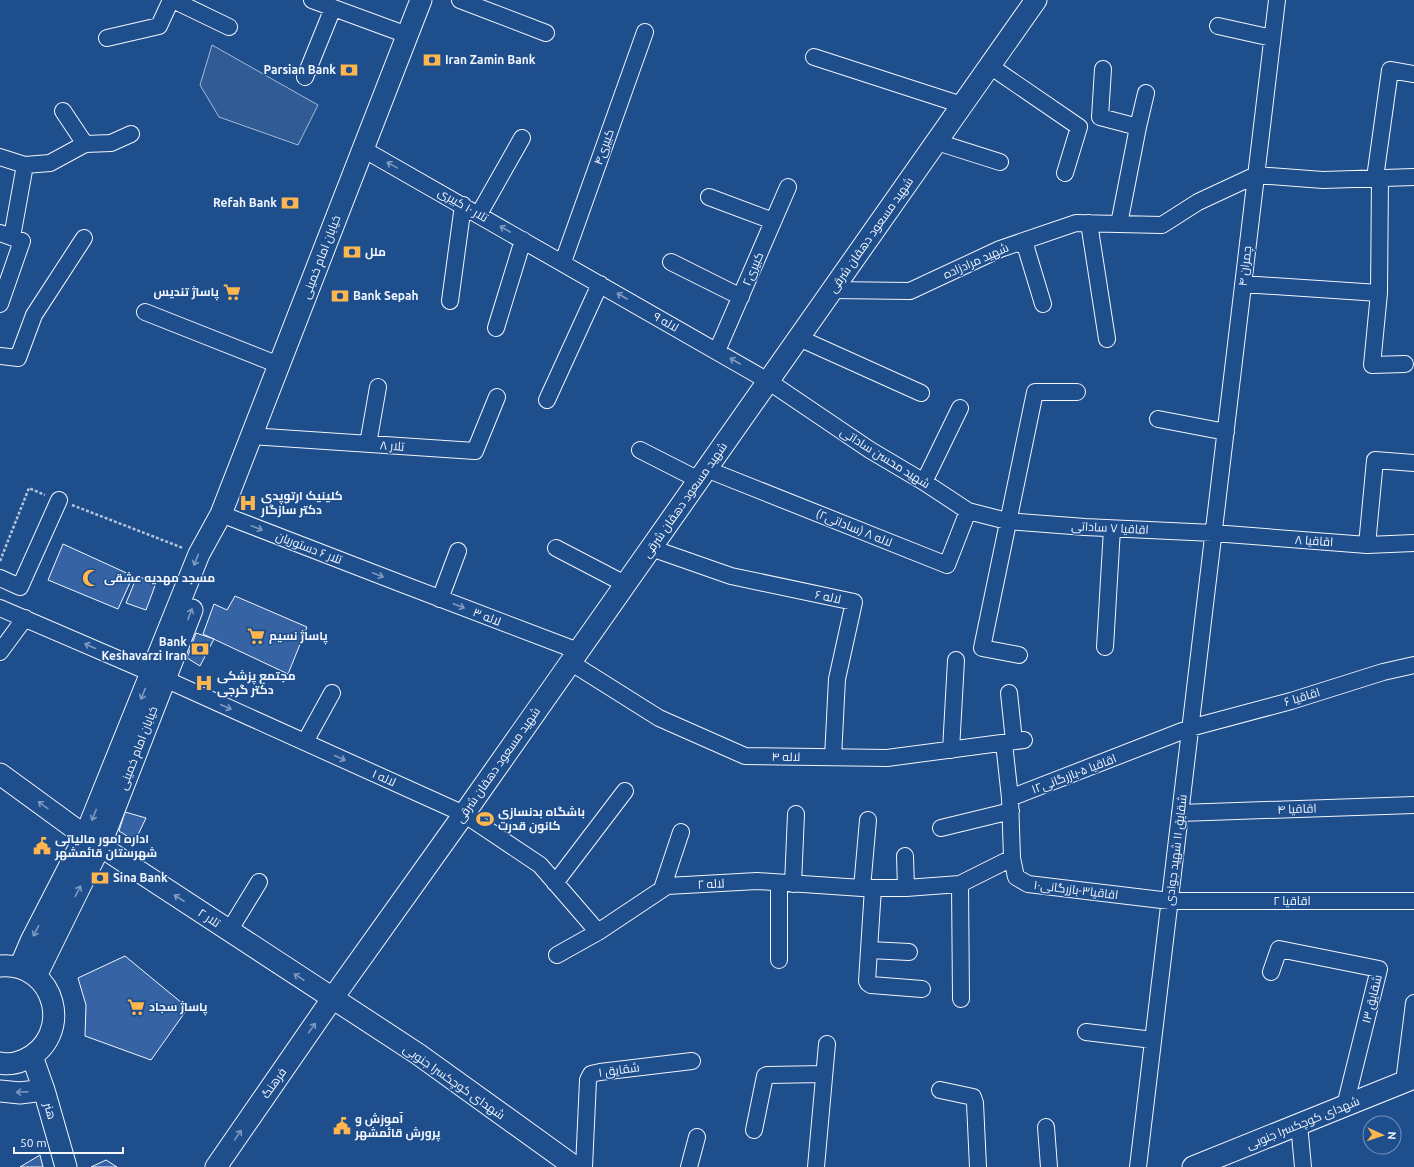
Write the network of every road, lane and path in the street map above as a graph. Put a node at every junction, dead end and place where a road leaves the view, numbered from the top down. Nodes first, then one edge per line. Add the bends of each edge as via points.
1 (172, 0) edge
2 (312, 0) edge
3 (421, 0) edge
4 (460, 0) edge
5 (1036, 0) edge
6 (1277, 0) edge
7 (333, 8) junction
8 (1218, 26) dead end
9 (228, 27) dead end
10 (645, 32) dead end
11 (546, 33) dead end
12 (407, 35) junction
13 (107, 38) dead end
14 (1272, 38) junction
15 (814, 57) dead end
16 (990, 66) junction
17 (1103, 69) dead end
18 (1414, 74) edge
19 (305, 77) dead end
20 (1146, 93) dead end
21 (962, 105) junction
22 (63, 111) dead end
23 (1138, 127) junction
24 (131, 134) dead end
25 (522, 138) dead end
26 (937, 142) junction
27 (85, 144) junction
28 (363, 149) junction
29 (0, 157) edge
30 (1000, 162) dead end
31 (25, 166) junction
32 (1064, 173) dead end
33 (1256, 175) junction
34 (1377, 178) junction
35 (1414, 178) edge
36 (788, 187) dead end
37 (709, 197) dead end
38 (463, 205) junction
39 (479, 214) junction
40 (773, 221) junction
41 (1089, 223) junction
42 (1119, 224) junction
43 (6, 235) edge
44 (84, 238) dead end
45 (523, 240) junction
46 (1024, 241) junction
47 (563, 262) junction
48 (671, 262) dead end
49 (600, 284) junction
50 (1243, 284) junction
51 (832, 290) junction
52 (1379, 293) junction
53 (741, 297) junction
54 (450, 301) dead end
55 (0, 304) edge
56 (1043, 304) dead end
57 (144, 312) dead end
58 (496, 328) dead end
59 (799, 338) junction
60 (1107, 339) dead end
61 (717, 351) junction
62 (0, 356) edge
63 (1405, 364) dead end
64 (279, 365) junction
65 (768, 381) junction
66 (378, 387) dead end
67 (1077, 392) dead end
68 (921, 393) dead end
69 (497, 397) dead end
70 (547, 400) dead end
71 (960, 408) dead end
72 (1158, 419) dead end
73 (1226, 432) junction
74 (251, 436) junction
75 (368, 444) junction
76 (640, 450) dead end
77 (1414, 463) edge
78 (703, 474) junction
79 (924, 482) junction
80 (59, 500) junction
81 (968, 511) junction
82 (221, 514) junction
83 (1007, 521) junction
84 (1112, 529) junction
85 (1213, 533) junction
86 (1414, 543) edge
87 (1367, 545) junction
88 (556, 548) dead end
89 (651, 548) junction
90 (458, 551) dead end
91 (199, 554) junction
92 (0, 561) edge
93 (5, 580) edge
94 (397, 582) joint
95 (625, 584) junction
96 (440, 599) junction
97 (0, 608) edge
98 (25, 618) junction
99 (1105, 648) dead end
100 (0, 652) edge
101 (1019, 655) dead end
102 (574, 657) junction
103 (956, 660) dead end
104 (1414, 665) edge
105 (158, 676) junction
106 (332, 693) dead end
107 (1009, 693) dead end
108 (1190, 728) junction
109 (1014, 741) junction
110 (305, 742) junction
111 (951, 750) junction
112 (833, 757) junction
113 (0, 774) edge
114 (625, 791) dead end
115 (1011, 805) junction
116 (1414, 805) edge
117 (1180, 813) junction
118 (464, 814) junction
119 (796, 814) dead end
120 (868, 820) dead end
121 (941, 828) dead end
122 (681, 832) dead end
123 (93, 841) junction
124 (905, 856) dead end
125 (1012, 858) junction
126 (259, 882) dead end
127 (555, 883) junction
128 (786, 883) junction
129 (960, 884) junction
130 (868, 888) junction
131 (906, 888) junction
132 (662, 889) junction
133 (1170, 901) junction
134 (1414, 901) edge
135 (229, 931) junction
136 (598, 932) junction
137 (870, 950) junction
138 (909, 952) dead end
139 (557, 955) dead end
140 (779, 960) dead end
141 (19, 970) edge
142 (1271, 972) dead end
143 (922, 989) dead end
144 (332, 999) junction
145 (961, 1000) dead end
146 (1414, 1003) edge
147 (1086, 1032) dead end
148 (1153, 1040) junction
149 (827, 1044) dead end
150 (32, 1056) junction
151 (692, 1061) dead end
152 (0, 1063) edge
153 (824, 1074) junction
154 (1409, 1080) edge
155 (44, 1090) junction
156 (940, 1090) dead end
157 (0, 1091) edge
158 (1345, 1106) junction
159 (1299, 1124) junction
160 (1046, 1127) dead end
161 (754, 1130) dead end
162 (697, 1137) dead end
163 (564, 1164) edge
164 (1201, 1165) edge
165 (66, 1167) edge
166 (216, 1167) edge
167 (584, 1167) edge
168 (689, 1167) edge
169 (816, 1167) edge
170 (978, 1167) edge
171 (1049, 1167) edge
172 (1138, 1167) edge
173 (1303, 1167) edge

1 - 9 street
1 - 13 street via 158,26
2 - 7 street
3 - 12 main road, خیابان امام خمینی
4 - 11 street
5 - 16 main road, شهید مسعود دهقان شرقی
6 - 14 street, چمران ۴
7 - 12 street
7 - 19 street
8 - 14 street
10 - 47 street, کبیری۴
12 - 28 main road, خیابان امام خمینی
14 - 33 street, چمران ۴
15 - 21 street
16 - 21 main road, شهید مسعود دهقان شرقی
16 - 32 street via 1079,127
17 - 23 street via 1100,117
18 - 34 street via 1390,70
20 - 23 street
21 - 26 main road, شهید مسعود دهقان شرقی
22 - 27 street
23 - 42 street
24 - 27 street via 111,143
25 - 39 street
26 - 30 street
26 - 51 main road, شهید مسعود دهقان شرقی
27 - 31 street via 50,164
38 -> 28 street, تلار ۱۰ کبیری
28 - 64 main road, خیابان امام خمینی
29 - 31 street
31 - 43 street
33 - 34 street via 1323,180
33 - 42 street, شهید مرادزاده via 1198,202 1162,225
33 - 50 street, چمران ۴
34 - 35 street
34 - 52 street
36 - 40 street, کبیری۲
37 - 40 street
38 - 39 street, تلار ۱۰ کبیری
38 - 54 street
45 -> 39 street, تلار ۱۰ کبیری
40 - 53 street, کبیری۲
41 - 42 street, شهید مرادزاده
41 - 46 street, شهید مرادزاده via 1076,223
41 - 60 street
43 - 55 street via 22,241
44 - 62 street via 34,315 18,358
45 - 47 street, تلار ۱۰ کبیری
45 - 58 street
46 - 51 street, شهید مرادزاده via 1000,249 910,291
46 - 56 street
47 - 49 street, لاله ۹
48 - 53 street
61 -> 49 street, لاله ۹
49 - 70 street
50 - 52 street
50 - 73 street, چمران ۴
51 - 59 main road, شهید مسعود دهقان شرقی
52 - 63 street via 1372,365
53 - 61 street, کبیری۲
57 - 64 street
59 - 65 main road, شهید مسعود دهقان شرقی
59 - 68 street
65 -> 61 street, لاله ۹
64 - 74 main road, خیابان امام خمینی
65 - 78 main road, شهید مسعود دهقان شرقی
65 - 79 street, شهید محسن ساداتی via 870,450
66 - 75 street
67 - 83 street via 1035,392
69 - 75 street, تلار ۸ via 475,451
71 - 79 street
72 - 73 street
73 - 85 street, چمران ۴
74 - 75 street, تلار ۸
74 - 82 main road, خیابان امام خمینی
76 - 78 street
77 - 87 street via 1375,460
78 - 81 street, لاله ۸ (ساداتی۲) via 948,565
78 - 89 main road, شهید مسعود دهقان شرقی
79 - 81 street, شهید محسن ساداتی
80 - 91 path
80 - 92 path via 29,488
80 - 93 street via 20,588
81 - 83 street, شهید محسن ساداتی
82 - 91 main road, خیابان امام خمینی
82 -> 94 street, تلار ۶ دستوریان
105 -> 82 main road, خیابان امام خمینی via 212,560
83 - 84 street, اقاقیا ۷ ساداتی
83 - 101 street via 982,648
84 - 85 street, اقاقیا ۷ ساداتی
84 - 99 street
85 - 87 street, اقاقیا ۸
85 - 108 street, شقایق ۱۱ شهید جوادی
86 - 87 street, اقاقیا ۸
88 - 95 street
89 - 95 main road, شهید مسعود دهقان شرقی
89 - 112 street, لاله ۶ via 731,576 854,602 837,679
90 - 96 street
91 -> 105 main road, خیابان امام خمینی
93 - 97 street
94 - 96 street, لاله ۳
95 - 102 main road, شهید مسعود دهقان شرقی
96 -> 102 street, لاله ۳
97 - 98 street, لاله ۱
98 - 100 street
105 -> 98 street, لاله ۱
102 - 112 street, لاله ۴ via 659,718 745,756
102 - 118 main road, شهید مسعود دهقان شرقی
103 - 111 street
104 - 108 street, اقاقیا ۶
105 -> 110 street, لاله ۱
105 - 123 main road, خیابان امام خمینی
106 - 110 street
107 - 109 street
108 - 115 street, اقاقیا ۵-بازرگانی۱۲
108 - 117 street, شقایق ۱۱ شهید جوادی
109 - 111 street, لاله ۴
109 - 115 street
110 -> 118 street, لاله ۱
111 - 112 street, لاله ۴ via 887,758
123 -> 113 main road, تلار ۲
114 - 127 street
115 - 121 street, اقاقیا ۵-بازرگانی۱۲
115 - 125 street, اقاقیا۳-بازرگانی۱۰
116 - 117 street, اقاقیا ۴
117 - 133 street, شقایق ۱۱ شهید جوادی
118 - 127 street via 540,865
118 - 144 main road, شهید مسعود دهقان شرقی
119 - 128 street
120 - 130 street
122 - 132 street
135 -> 123 main road, تلار ۲
123 - 141 main road, خیابان امام خمینی
124 - 131 street
125 - 129 street, لاله ۲
125 - 133 street, اقاقیا۳-بازرگانی۱۰ via 1016,877 1028,884
126 - 135 street
127 - 136 street
128 - 130 street, لاله ۲
128 - 132 street, لاله ۲ via 757,881 667,886
128 - 140 street
129 - 131 street, لاله ۲
129 - 145 street
130 - 131 street, لاله ۲
130 - 137 street
132 - 136 street, لاله ۲
133 - 134 street, اقاقیا ۲
133 - 148 street, شقایق ۱۱ شهید جوادی
144 -> 135 main road, تلار ۲
136 - 139 street, لاله ۲
137 - 138 street
137 - 143 street via 868,984
141 - 150 main road via 46,987 53,1002 51,1032 43,1046
142 - 158 street, شقایق ۱۳ via 1279,949 1379,969
144 - 163 main road, شهدای کوچکسرا جنوبی via 418,1054
166 -> 144 main road, فرهنگ
146 - 154 street
147 - 148 street
148 - 172 street, شقایق ۱۱ شهید جوادی
149 - 153 street
150 - 152 main road via 18,1062
150 - 155 main road, هنر
151 - 167 street, شقایق ۱ via 591,1074 588,1080
153 - 161 street via 765,1076
153 - 169 street
154 - 158 main road, شهدای کوچکسرا جنوبی
155 -> 157 main road via 20,1093
155 - 165 main road, هنر
156 - 170 street via 973,1097
158 - 159 main road, شهدای کوچکسرا جنوبی
159 - 164 main road, شهدای کوچکسرا جنوبی
159 - 173 street
160 - 171 street
162 - 168 street

